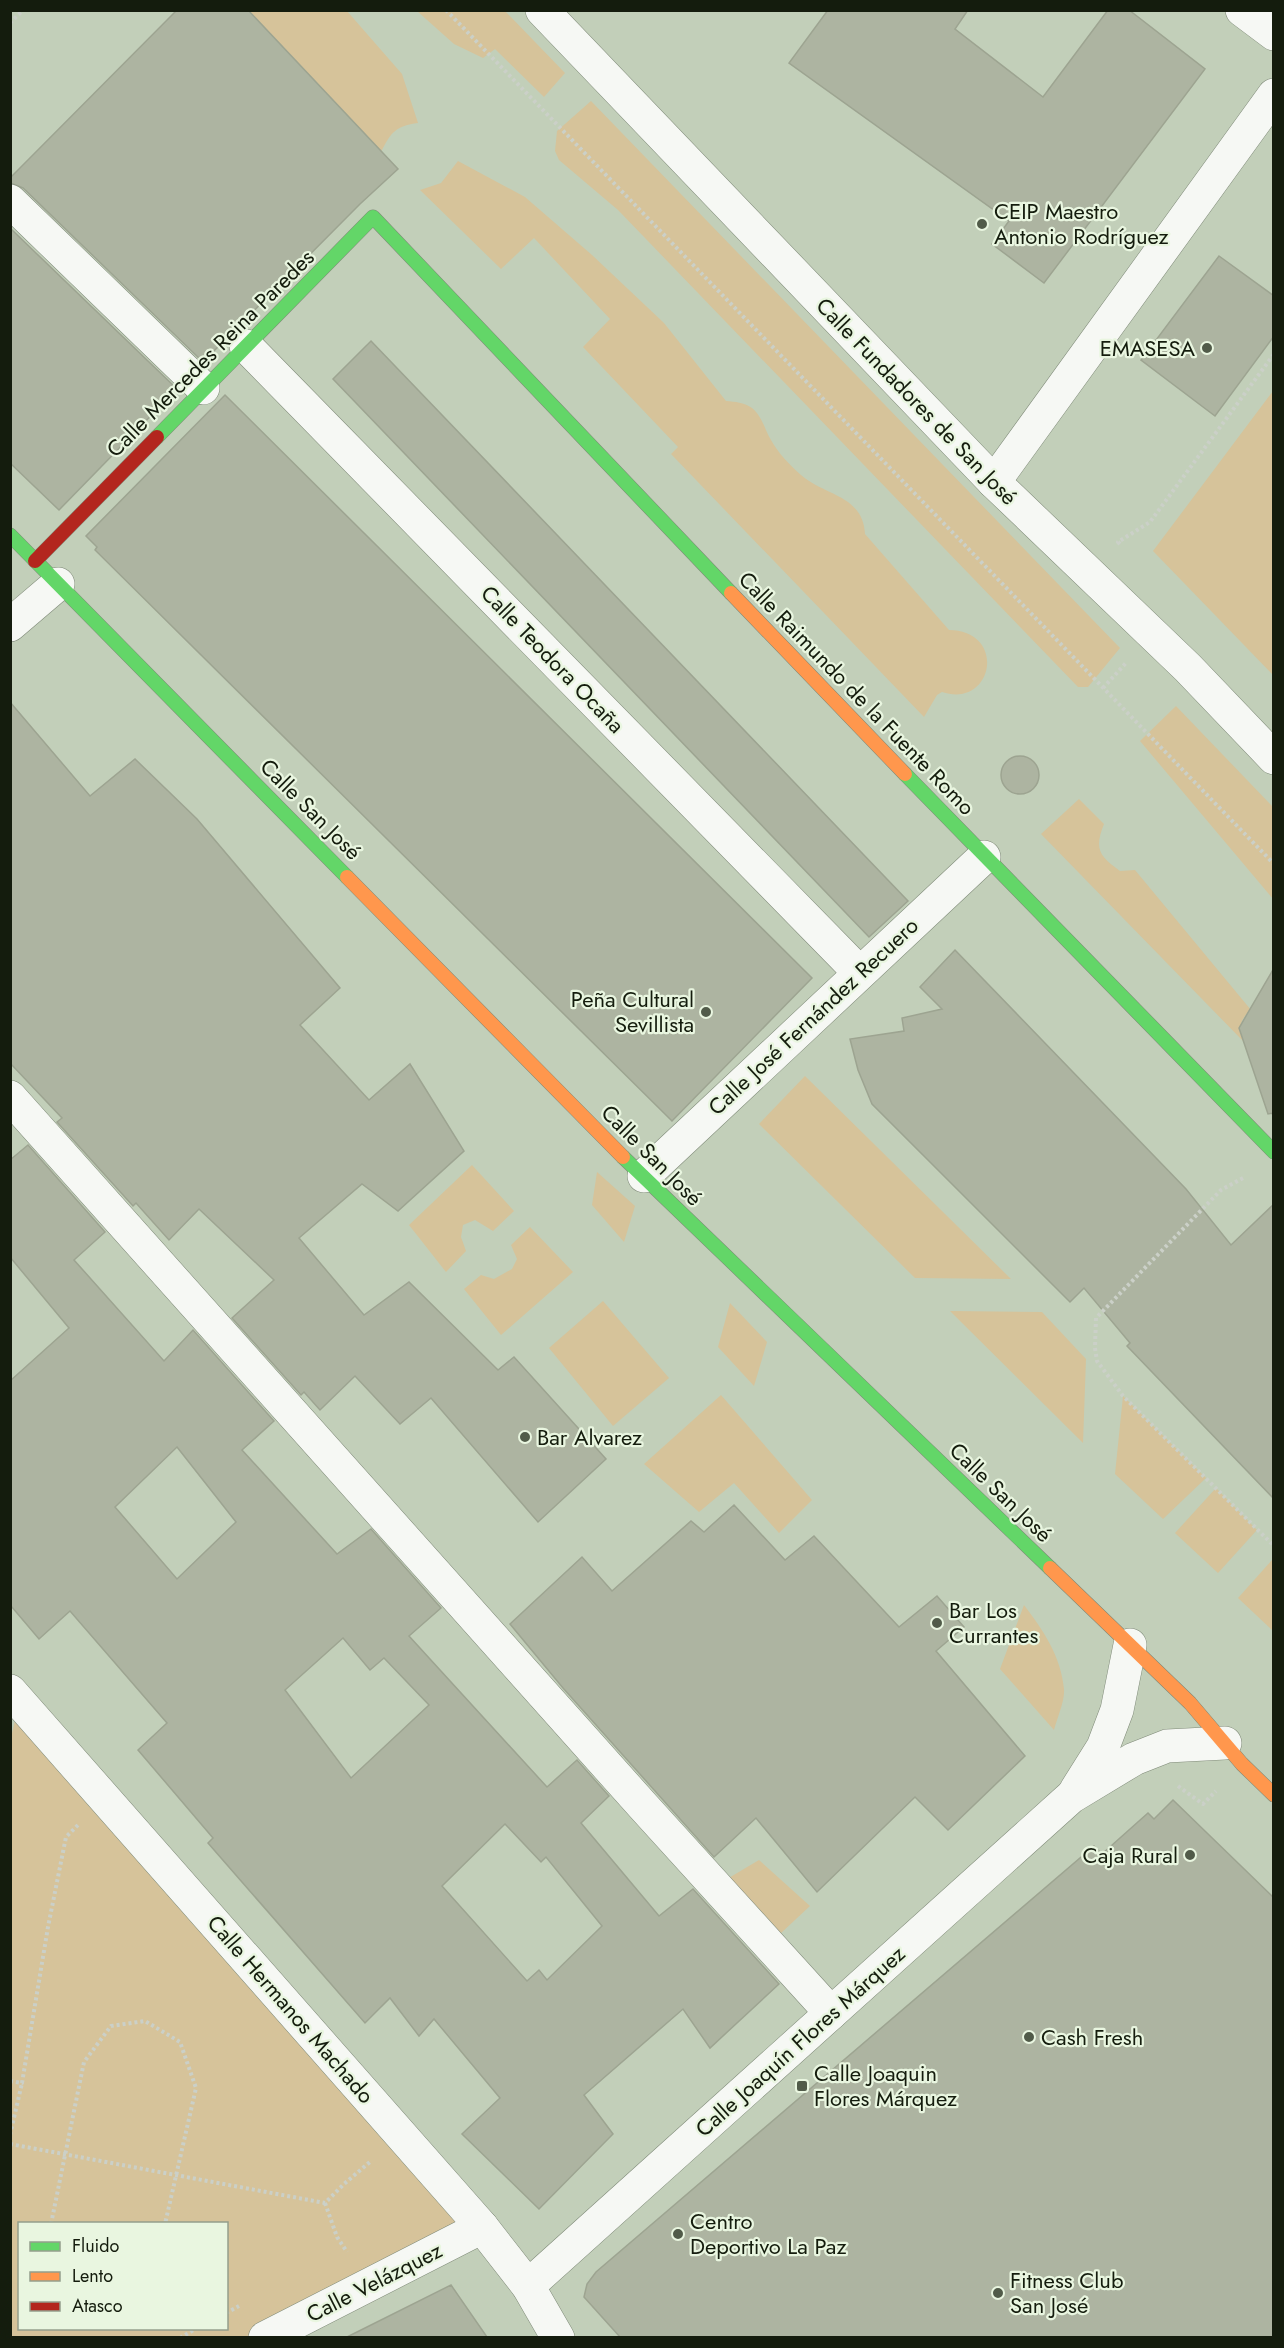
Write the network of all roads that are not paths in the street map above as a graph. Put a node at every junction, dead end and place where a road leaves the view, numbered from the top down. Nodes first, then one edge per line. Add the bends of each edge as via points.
1 (537, 10) edge
2 (542, 10) edge
3 (1242, 10) edge
4 (1274, 34) edge
5 (567, 38) junction
6 (1274, 95) edge
7 (10, 201) edge
8 (415, 259) joint
9 (246, 346) junction
10 (203, 388) junction
11 (994, 482) junction
12 (10, 535) edge
13 (34, 561) junction
14 (58, 584) junction
15 (10, 625) edge
16 (1274, 758) edge
17 (984, 857) junction
18 (859, 972) junction
19 (10, 1097) edge
20 (1274, 1152) edge
21 (644, 1176) junction
22 (1130, 1645) junction
23 (10, 1691) edge
24 (1225, 1743) junction
25 (1274, 1794) edge
26 (1071, 1797) junction
27 (831, 2013) junction
28 (482, 2226) junction
29 (528, 2286) junction
30 (265, 2337) edge
31 (558, 2337) edge

1 - 5 street, Calle Fundadores de San José
2 - 5 street, Calle Fundadores de San José
3 - 4 street
5 - 11 street, Calle Fundadores de San José
6 - 11 street
7 - 10 street
8 - 9 main road, Calle Mercedes Reina Paredes via 373,217
8 - 17 main road, Calle Raimundo de la Fuente Romo
9 - 10 main road, Calle Mercedes Reina Paredes
9 - 18 street, Calle Teodora Ocaña
10 - 13 main road, Calle Mercedes Reina Paredes
11 - 16 street, Calle Fundadores de San José via 1188,668
12 - 13 main road, Calle San José
13 - 14 main road, Calle San José
14 - 15 street
14 - 21 main road, Calle San José
17 - 18 street, Calle José Fernández Recuero
17 - 20 main road, Calle Raimundo de la Fuente Romo
18 - 21 street, Calle José Fernández Recuero
19 - 27 street
21 - 22 main road, Calle San José
22 - 24 main road, Calle San José
22 - 26 street, Calle Joaquín Flores Márquez via 1114,1720 1103,1747
23 - 28 street, Calle Hermanos Machado
24 - 25 main road, Calle San José
24 - 26 street, Calle Joaquín Flores Márquez via 1167,1746 1134,1759
26 - 27 street, Calle Joaquín Flores Márquez
27 - 29 street, Calle Joaquín Flores Márquez
28 - 29 street, Calle Hermanos Machado
28 - 30 street, Calle Velázquez
29 - 31 street, Calle Hermanos Machado

